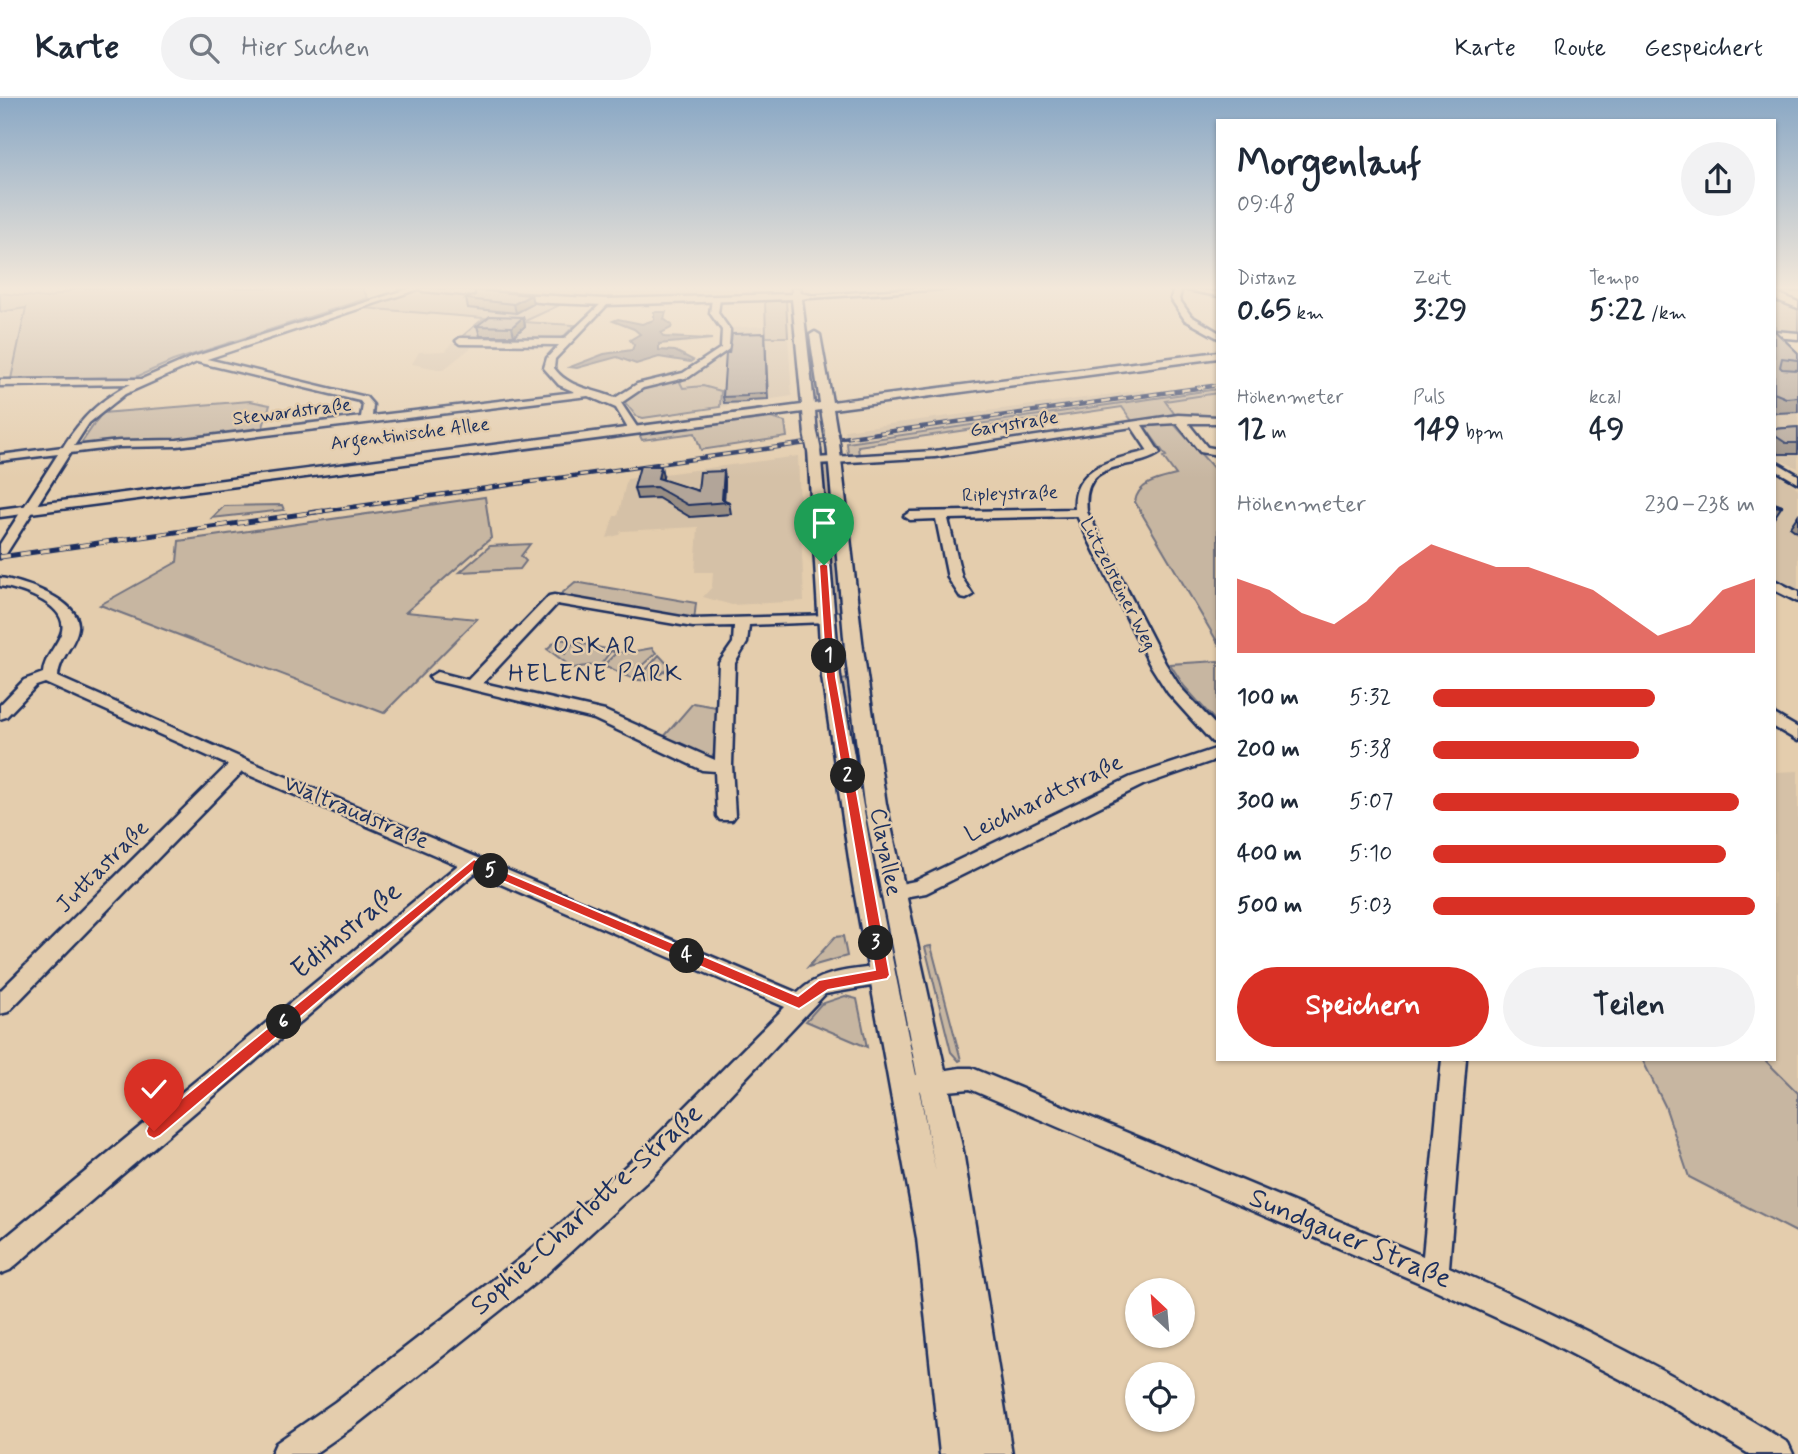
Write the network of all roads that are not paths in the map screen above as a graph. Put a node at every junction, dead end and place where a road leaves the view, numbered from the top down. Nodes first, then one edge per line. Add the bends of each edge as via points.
1 (220, 351) edge
2 (557, 351) edge
3 (721, 351) edge
4 (802, 351) edge
5 (818, 351) edge
6 (1216, 353) edge
7 (196, 359) junction
8 (141, 381) junction
9 (0, 383) edge
10 (587, 393) junction
11 (826, 401) junction
12 (614, 403) junction
13 (808, 404) junction
14 (1178, 418) junction
15 (1216, 420) edge
16 (366, 421) junction
17 (1135, 423) junction
18 (632, 427) junction
19 (813, 448) junction
20 (66, 450) junction
21 (1216, 452) edge
22 (0, 458) edge
23 (835, 461) junction
24 (1776, 465) edge
25 (1793, 471) edge
26 (1798, 481) edge
27 (31, 505) junction
28 (0, 506) edge
29 (1081, 512) junction
30 (0, 513) edge
31 (910, 516) dead end
32 (941, 516) junction
33 (2, 551) edge
34 (0, 582) edge
35 (1776, 585) edge
36 (966, 596) dead end
37 (1798, 598) edge
38 (827, 618) junction
39 (742, 622) junction
40 (49, 676) junction
41 (438, 677) dead end
42 (472, 685) junction
43 (0, 714) edge
44 (1783, 724) edge
45 (1216, 736) edge
46 (1798, 736) edge
47 (1216, 754) edge
48 (240, 764) junction
49 (723, 765) junction
50 (726, 816) dead end
51 (474, 863) junction
52 (893, 892) junction
53 (883, 975) junction
54 (799, 1003) junction
55 (0, 1005) edge
56 (1454, 1061) edge
57 (919, 1083) junction
58 (0, 1260) edge
59 (1435, 1274) junction
60 (287, 1454) edge
61 (959, 1454) edge
62 (993, 1454) edge
63 (1777, 1454) edge

1 - 7 street
2 - 10 street via 549,368 558,380
3 - 12 street via 686,374 640,386
4 - 13 main road, Clayallee
5 - 11 main road, Clayallee
6 - 11 main road, Argentinische Allee
7 - 8 street
7 - 16 street via 363,399 368,405
8 - 9 street
8 - 20 street via 92,415
10 - 12 street
10 - 16 street, Stewardstraße
11 - 13 main road, Argentinische Allee
11 - 23 main road, Clayallee
12 - 18 street
13 - 18 main road, Argentinische Allee
13 - 19 main road, Clayallee
14 - 15 street, Garystraße
14 - 17 street, Garystraße
14 - 21 street via 1204,450
16 - 20 street, Stewardstraße via 177,443
17 - 23 street, Garystraße via 935,454
17 - 29 street, Lützelsteiner Weg via 1155,453 1091,474 1078,494
18 - 27 main road, Argentinische Allee
19 - 23 street, Garystraße
19 - 38 main road, Clayallee
20 - 22 street, Stewardstraße
20 - 27 street
23 - 52 main road, Clayallee via 854,649 875,804
24 - 25 street
25 - 26 street
27 - 28 main road, Argentinische Allee
27 - 30 main road, Argentinische Allee
27 - 33 street
29 - 32 street, Ripleystraße
29 - 45 street, Lützelsteiner Weg via 1157,663 1174,690
31 - 32 street, Ripleystraße
32 - 36 street, Ripleystraße via 955,578
34 - 40 street via 54,601 68,612 69,634
35 - 37 street
38 - 39 street
38 - 53 main road, Clayallee via 833,688
39 - 42 street via 693,623 554,599
39 - 49 street via 740,643 727,663
40 - 43 street via 30,682
40 - 48 street, Waltraudstraße
41 - 42 street
42 - 49 street via 599,715 708,766
44 - 46 street
47 - 52 street, Leichhardtstraße via 1137,781 919,888
48 - 51 street, Waltraudstraße
48 - 55 street, Juttastraße
49 - 50 street
51 - 54 street, Waltraudstraße
51 - 58 street, Edithstraße
52 - 57 main road, Clayallee
53 - 54 street, Sophie-Charlotte-Straße via 824,984
53 - 57 main road, Clayallee
54 - 60 street, Sophie-Charlotte-Straße via 645,1166 535,1265
56 - 59 street
57 - 59 street, Sundgauer Straße via 972,1079
57 - 61 main road, Clayallee
57 - 62 main road, Clayallee via 948,1150
59 - 63 street, Sundgauer Straße via 1638,1369

